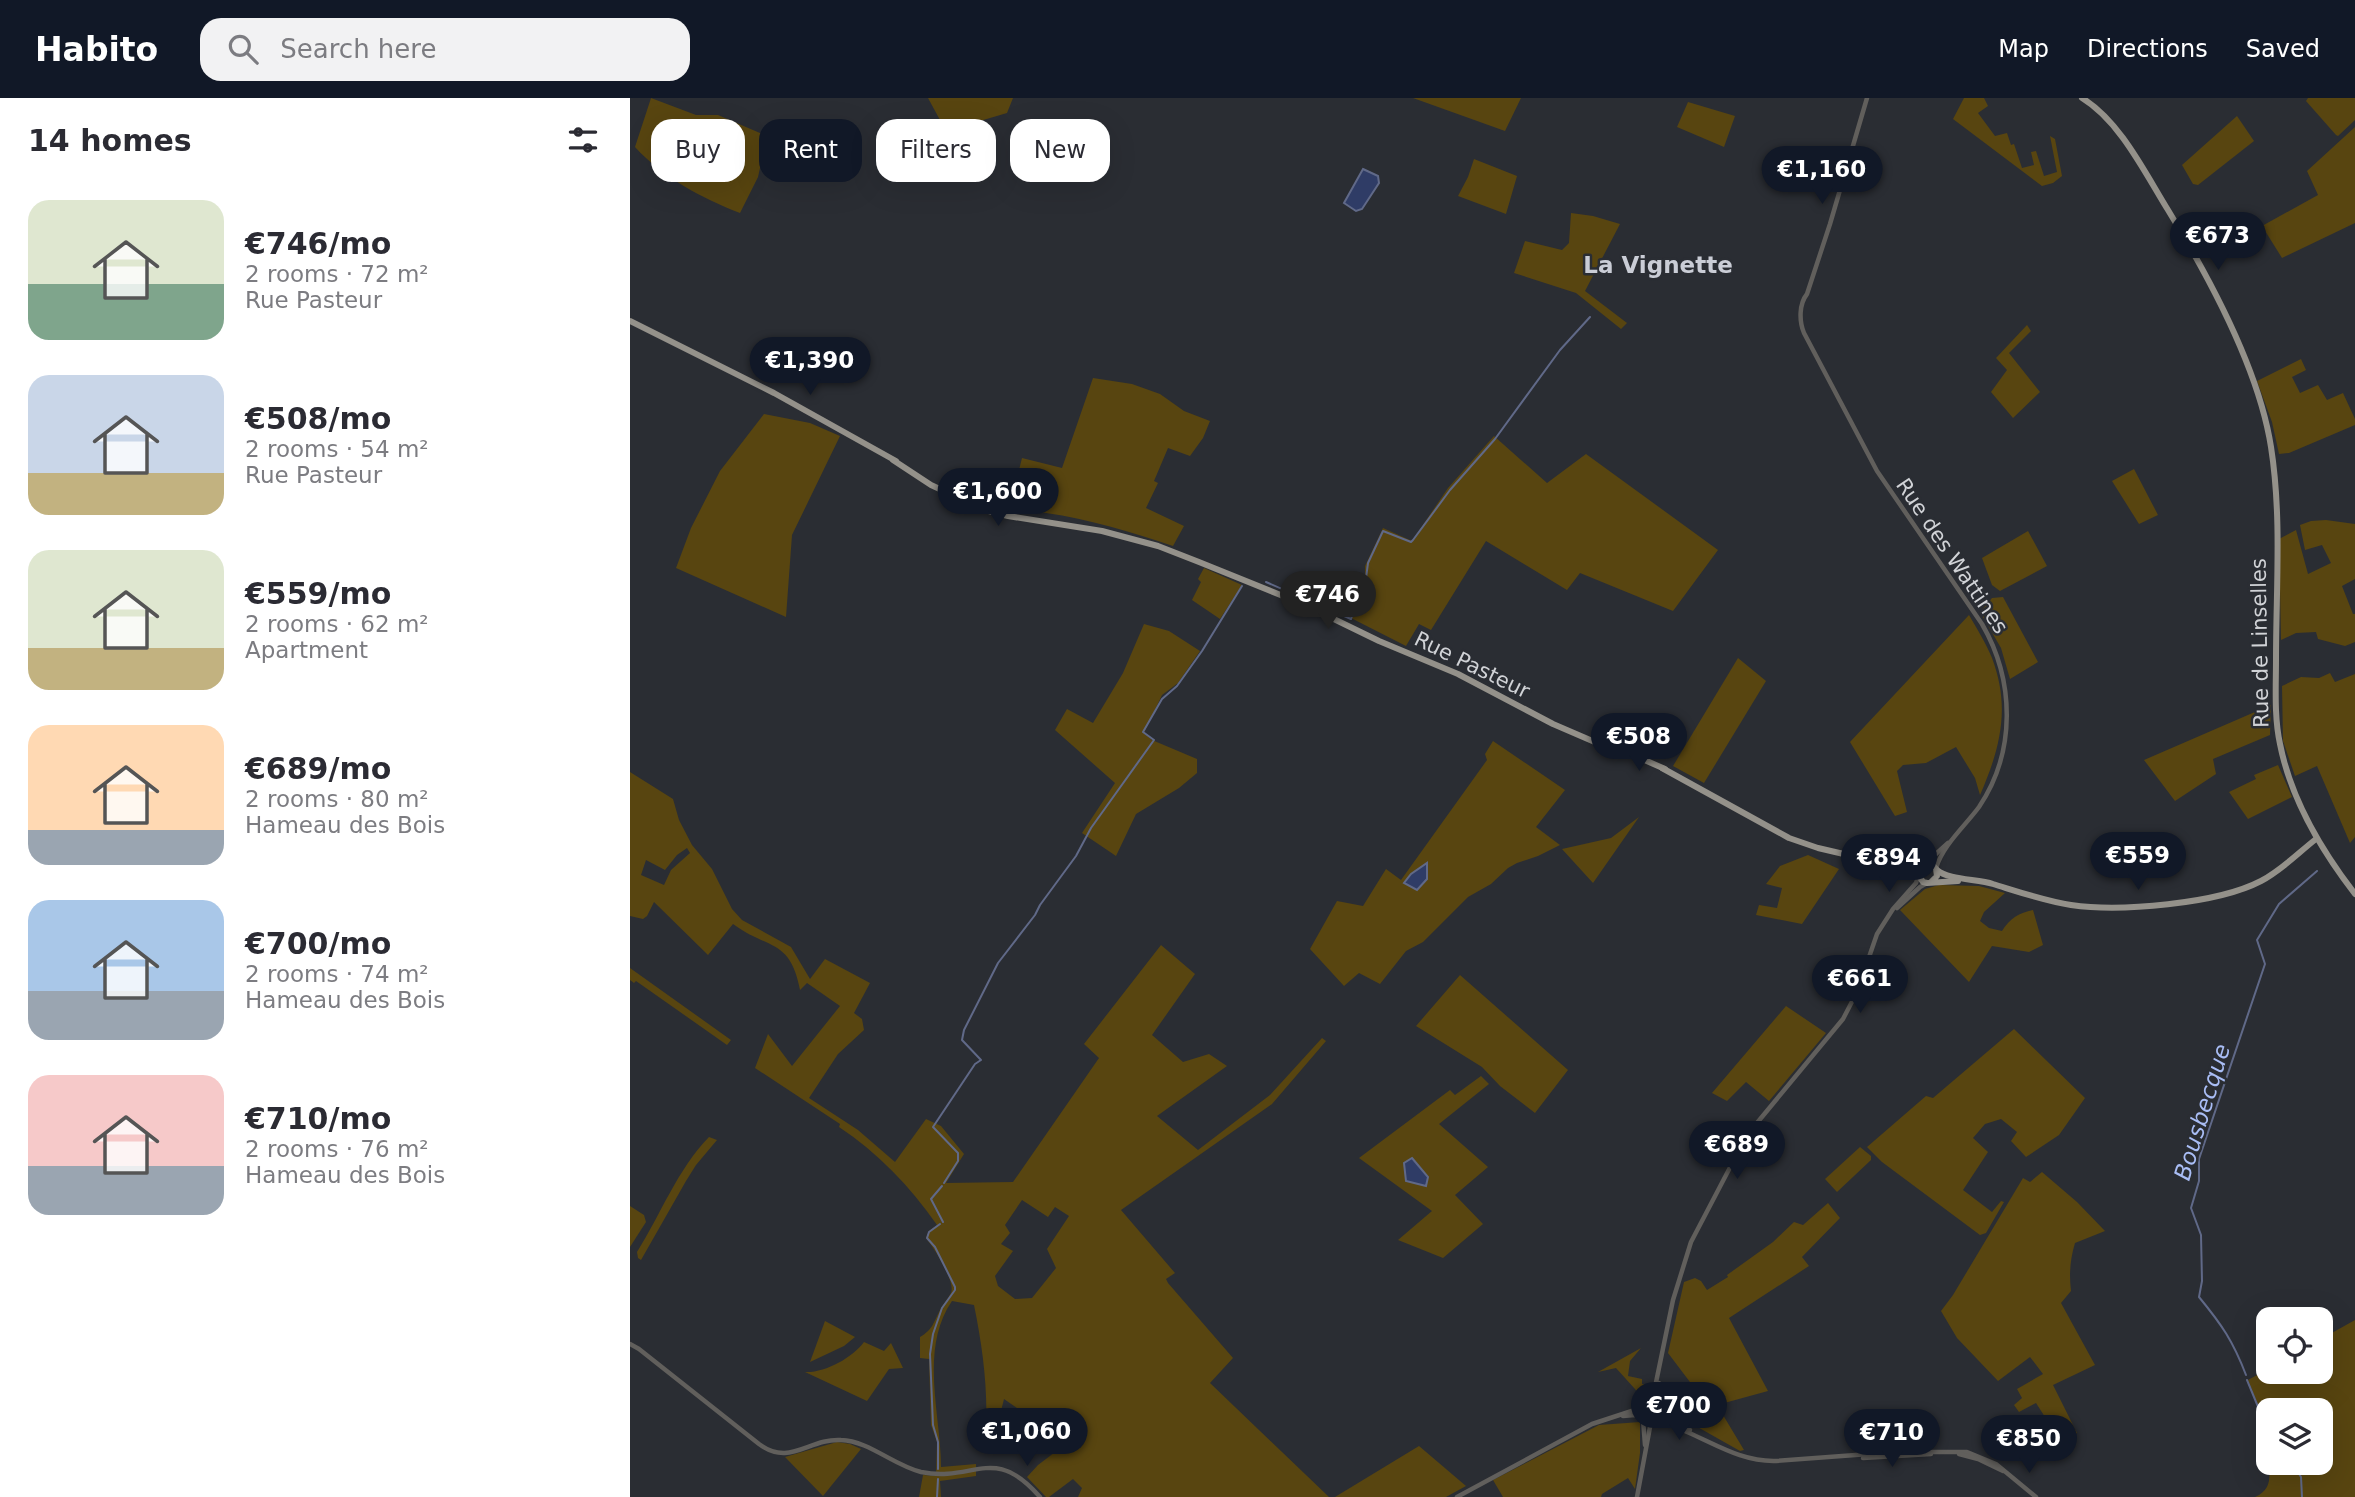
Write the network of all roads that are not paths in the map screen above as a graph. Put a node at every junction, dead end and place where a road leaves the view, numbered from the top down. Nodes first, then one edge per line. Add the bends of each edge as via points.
1 (1867, 98) edge
2 (2085, 100) edge
3 (630, 321) edge
4 (1956, 835) junction
5 (2318, 841) junction
6 (1871, 860) junction
7 (1925, 863) junction
8 (1937, 869) junction
9 (1917, 876) junction
10 (1977, 880) junction
11 (1929, 883) junction
12 (2355, 894) edge
13 (1885, 922) junction
14 (630, 1344) edge
15 (1660, 1368) junction
16 (1647, 1406) junction
17 (1659, 1409) junction
18 (1643, 1417) junction
19 (1605, 1419) junction
20 (1655, 1422) junction
21 (1706, 1440) junction
22 (1644, 1460) junction
23 (1040, 1497) edge
24 (1457, 1497) edge
25 (1637, 1497) edge
26 (2036, 1497) edge

1 - 4 street, Rue des Wattines via 1803,299 1801,320 1881,479 1982,624 2001,666 2007,713 2002,754 1985,797
2 - 5 main road, Rue de Linselles via 2113,124 2193,252 2246,362 2262,407 2276,499 2278,736 2290,780
3 - 6 main road, Rue Pasteur via 774,393 919,478 985,510 1045,518 1158,546 1280,594 1469,679 1535,716 1680,775 1789,838
4 - 7 street, Rue des Wattines
4 - 8 street, Rue des Wattines
5 - 10 main road via 2265,878 2205,898 2094,907 2065,904
5 - 12 main road, Rue de Linselles
6 - 7 main road, Rue Pasteur
6 - 9 main road, Rue Pasteur
7 - 8 main road
7 - 9 main road via 1917,869
8 - 10 main road via 1945,876
8 - 11 main road
9 - 11 main road
9 - 13 street
10 - 11 main road
11 - 13 street
13 - 15 street via 1847,1012 1747,1135 1691,1242 1673,1300
14 - 23 street via 773,1452 847,1440 922,1472 1000,1468 1024,1481
15 - 16 street
15 - 17 street
16 - 17 street
16 - 18 street
16 - 19 street
17 - 20 street
17 - 21 street
18 - 19 street
18 - 20 street
18 - 22 street
19 - 24 street
20 - 21 street
20 - 22 street
21 - 26 street via 1757,1460 1967,1452 1983,1457
22 - 25 street

